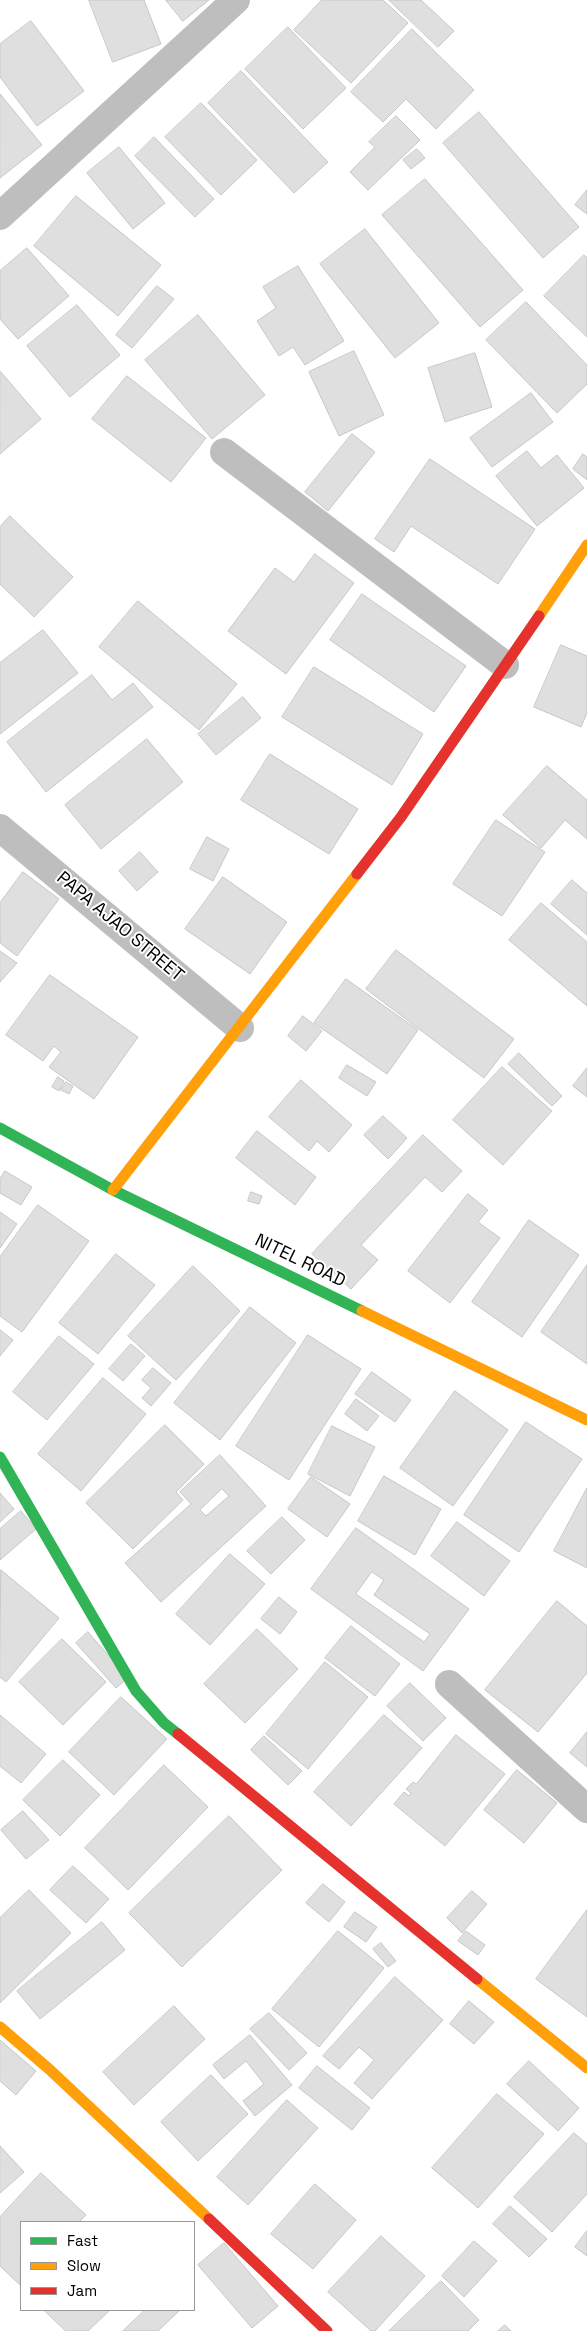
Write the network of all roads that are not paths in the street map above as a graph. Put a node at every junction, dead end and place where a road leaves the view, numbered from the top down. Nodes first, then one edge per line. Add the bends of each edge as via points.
1 (236, 0) edge
2 (0, 216) edge
3 (224, 452) dead end
4 (587, 545) edge
5 (505, 665) junction
6 (0, 828) edge
7 (240, 1028) junction
8 (0, 1128) edge
9 (113, 1190) junction
10 (587, 1420) edge
11 (0, 1458) edge
12 (449, 1684) dead end
13 (587, 1809) edge
14 (0, 2027) edge
15 (584, 2058) edge
16 (327, 2331) edge

1 - 2 street
3 - 5 street
4 - 5 street
5 - 7 street via 401,817
6 - 7 street, PAPA AJAO STREET
7 - 9 street
8 - 9 street, NITEL ROAD
9 - 10 street, NITEL ROAD
11 - 15 street via 136,1691 164,1723
12 - 13 street
14 - 16 street via 49,2069

